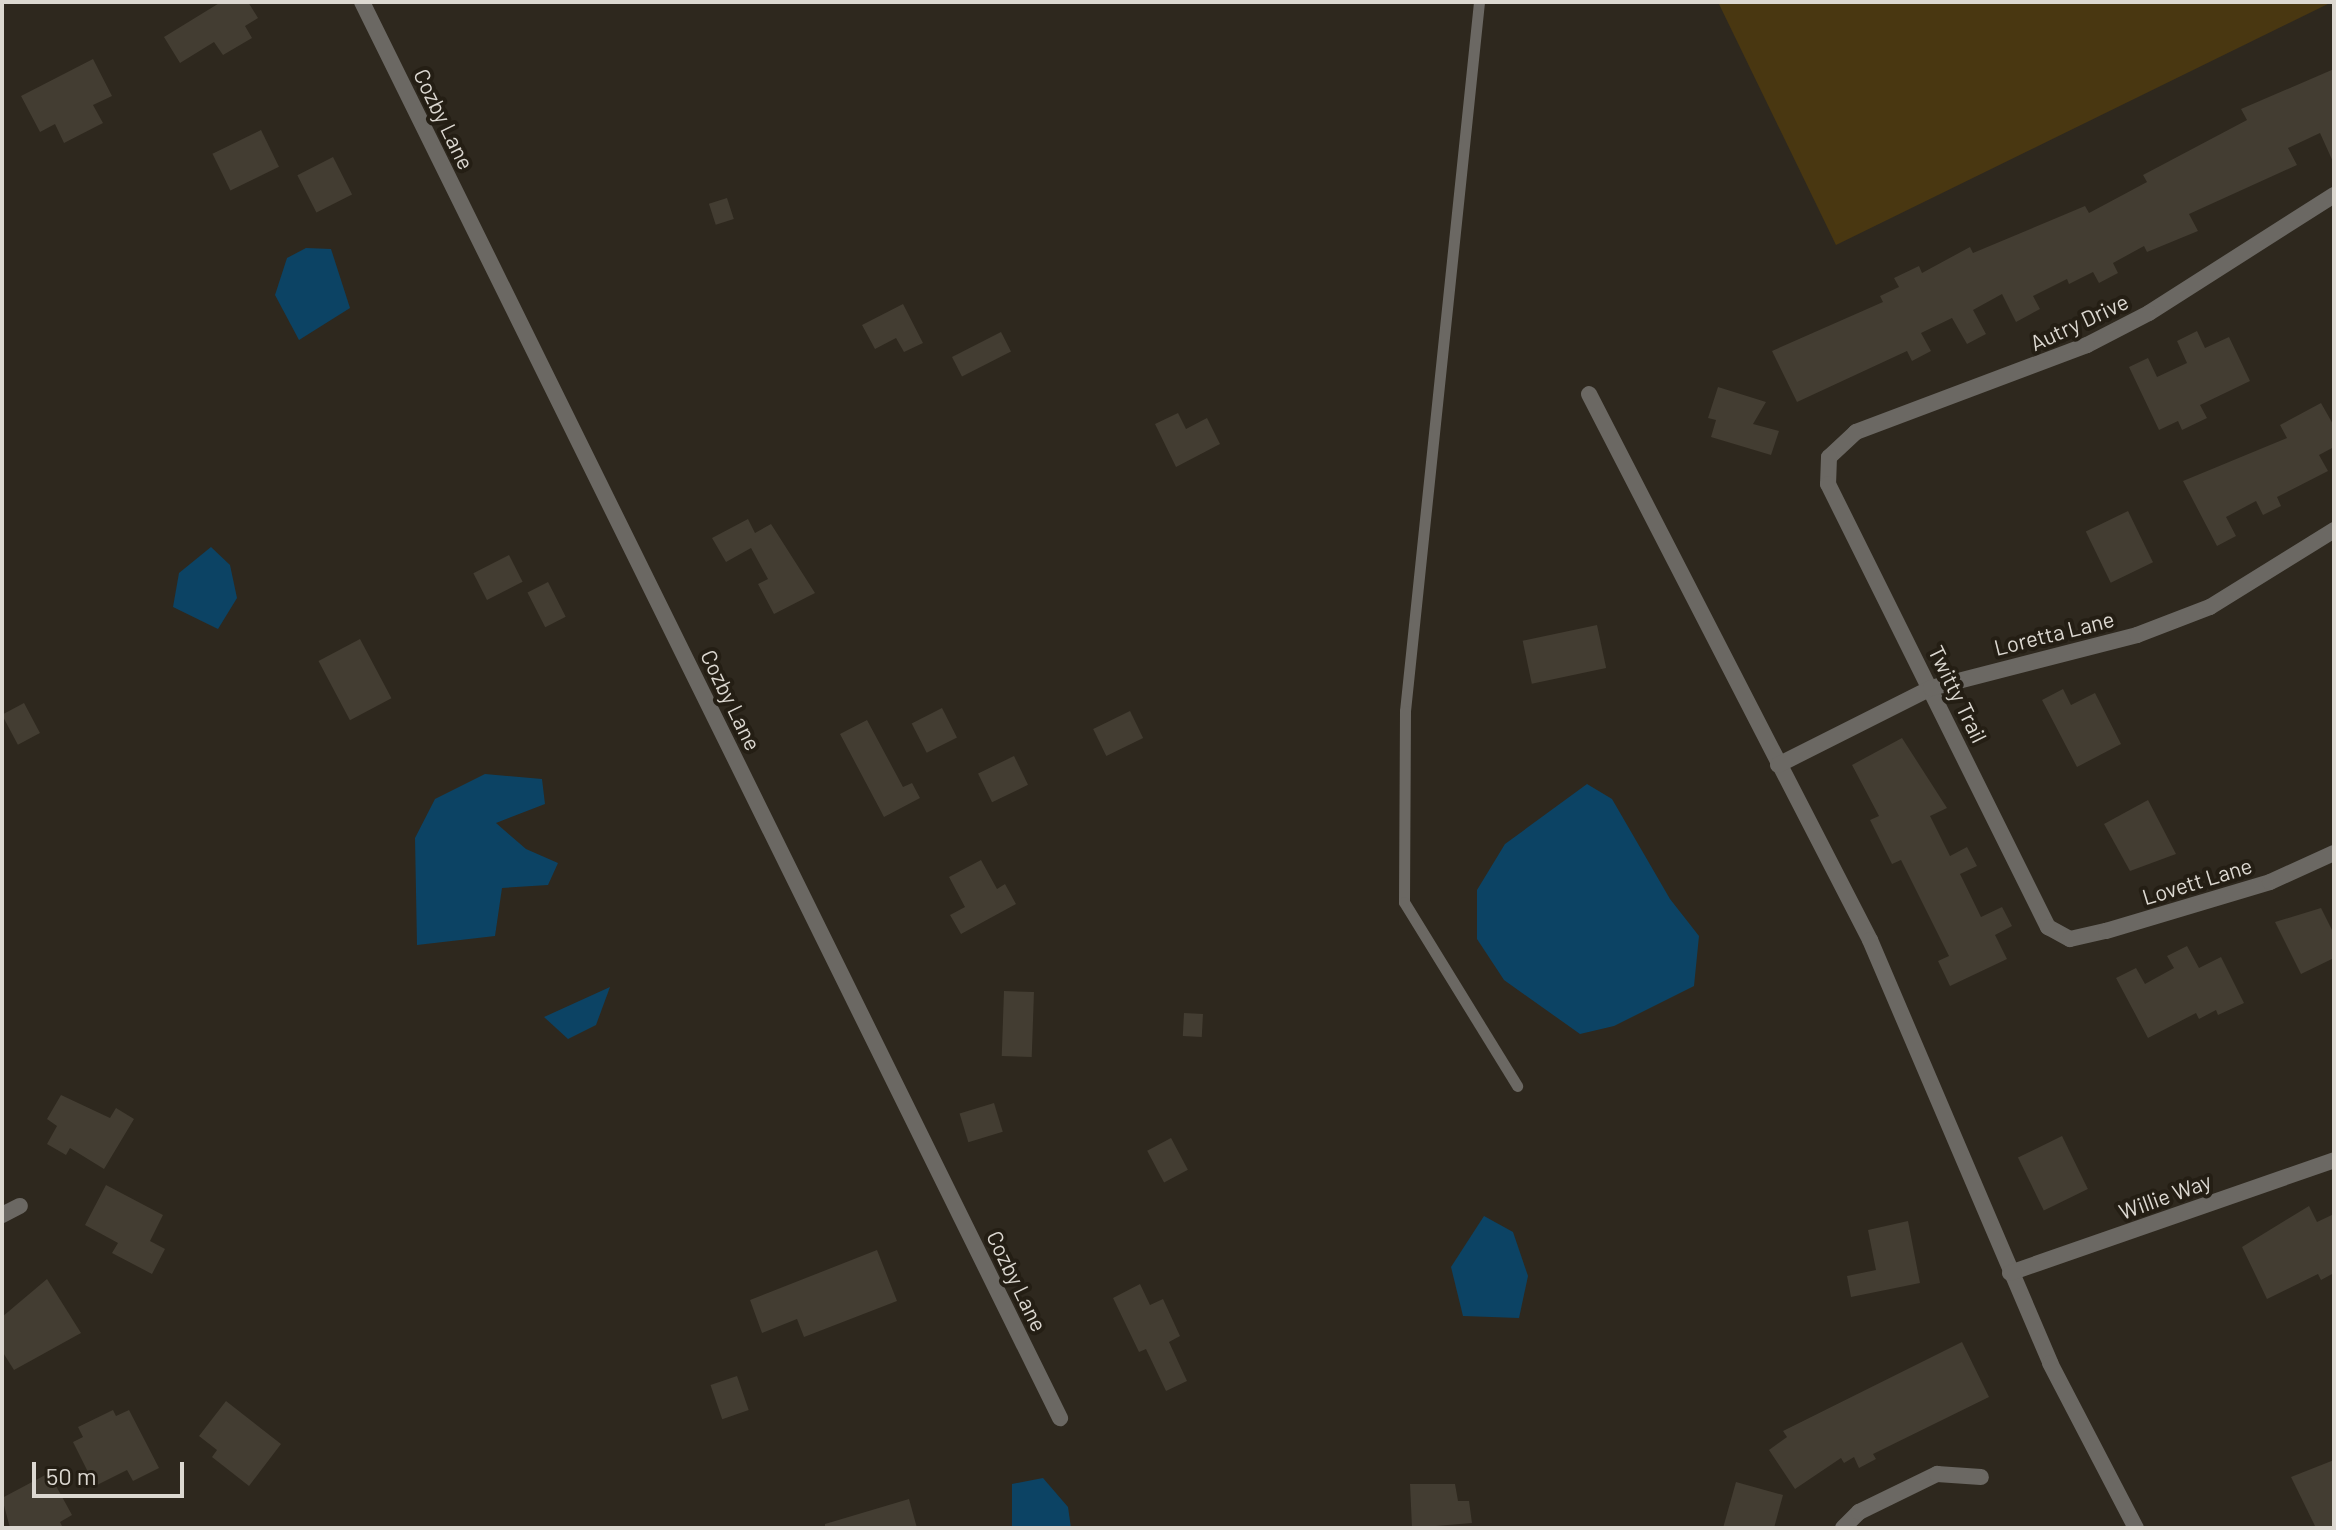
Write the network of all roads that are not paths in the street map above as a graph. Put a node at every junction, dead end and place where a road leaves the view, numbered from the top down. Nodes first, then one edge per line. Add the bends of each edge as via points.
1 (362, 2) edge
2 (1479, 2) edge
3 (2334, 195) edge
4 (1589, 394) dead end
5 (1829, 457) joint
6 (2334, 530) edge
7 (1931, 688) junction
8 (1778, 765) junction
9 (2334, 853) edge
10 (2070, 939) joint
11 (1517, 1086) dead end
12 (2334, 1160) edge
13 (20, 1206) dead end
14 (2, 1215) edge
15 (2010, 1273) junction
16 (1060, 1418) dead end
17 (1981, 1477) dead end
18 (1843, 1528) edge
19 (2136, 1528) edge

1 - 16 street, Cozby Lane
2 - 11 lane via 1406,696 1404,902
3 - 5 street, Autry Drive via 2149,313 2036,367 1856,432
4 - 8 street
5 - 7 street, Twitty Trail via 1828,484
6 - 7 street, Loretta Lane via 2210,607 2137,635
7 - 8 street, Loretta Lane
7 - 10 street, Twitty Trail via 2048,927
8 - 15 street via 1870,940
9 - 10 street, Lovett Lane via 2191,907
12 - 15 street, Willie Way
13 - 14 street
15 - 19 street
17 - 18 street via 1937,1474 1859,1512

